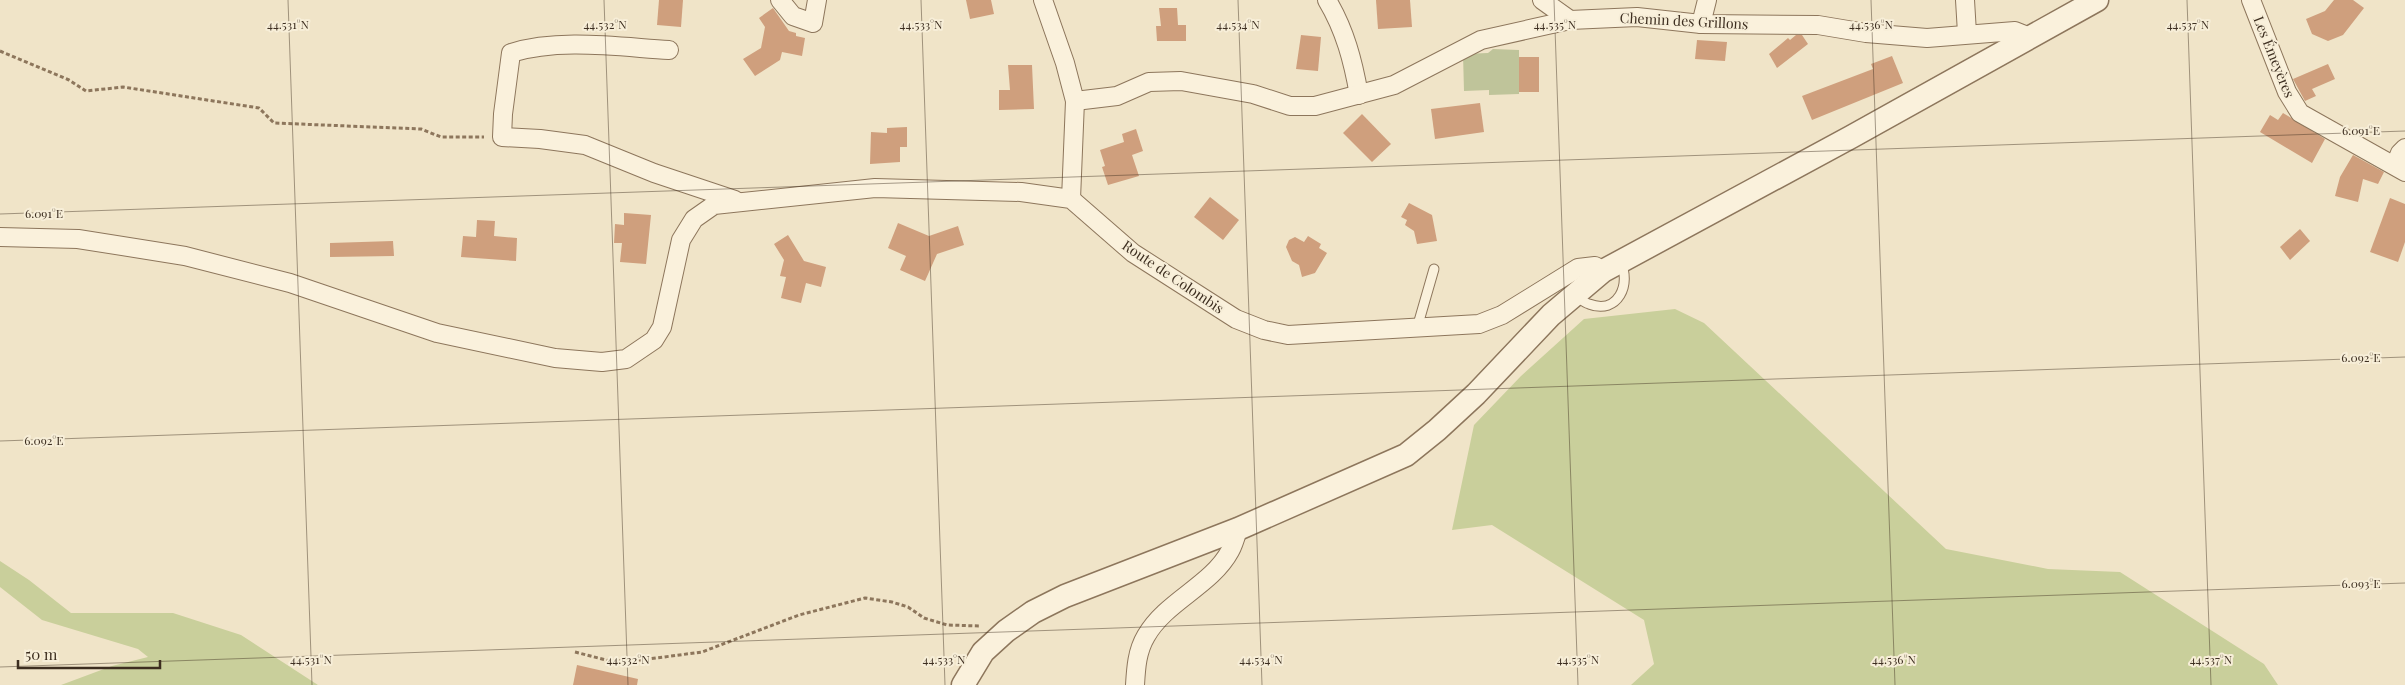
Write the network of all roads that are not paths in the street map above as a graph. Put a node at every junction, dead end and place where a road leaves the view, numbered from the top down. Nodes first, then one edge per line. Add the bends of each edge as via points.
1 (780, 0) edge
2 (817, 0) edge
3 (1043, 0) edge
4 (1328, 0) edge
5 (1542, 0) edge
6 (1707, 0) edge
7 (1965, 0) edge
8 (2097, 0) edge
9 (2251, 0) edge
10 (1570, 20) junction
11 (1701, 24) junction
12 (1967, 33) junction
13 (2030, 37) junction
14 (668, 50) dead end
15 (1359, 95) junction
16 (1075, 101) junction
17 (2405, 148) edge
18 (2400, 168) edge
19 (1071, 199) junction
20 (738, 201) junction
21 (0, 238) edge
22 (1611, 265) junction
23 (1434, 269) dead end
24 (1573, 294) junction
25 (1417, 328) junction
26 (1238, 529) junction
27 (963, 685) edge
28 (1135, 685) edge

1 - 2 street via 793,16 813,23
3 - 16 street
4 - 15 street via 1341,23
5 - 10 street
6 - 11 street
7 - 12 street
8 - 13 street
9 - 18 street, Les Émeyères via 2287,92 2300,113
10 - 11 street, Chemin des Grillons via 1637,17
10 - 15 street, Chemin des Grillons via 1481,40 1394,85
11 - 12 street, Chemin des Grillons via 1818,25 1927,38
12 - 13 street, Chemin des Grillons via 2015,31
13 - 22 street
14 - 20 street via 531,46 511,53 502,137 585,145 654,173
15 - 16 street, Chemin des Grillons via 1315,106 1290,106 1244,92 1165,81 1149,82 1118,96
16 - 19 street
17 - 18 street via 2400,153
19 - 20 street via 1021,192 875,188
19 - 25 street, Route de Colombis via 1133,253 1236,319 1264,330 1288,335
20 - 21 street via 714,205 694,219 680,240 662,327 654,340 626,359 602,362 555,358 437,333 290,283 185,256 78,239
22 - 24 street
22 - 24 lane via 1625,270 1626,280 1617,299 1607,306 1599,306
22 - 25 street, Route de Colombis via 1578,268 1502,315 1479,324
23 - 25 lane
24 - 26 street via 1476,394 1406,455
26 - 27 street via 1065,596 1033,612 983,652
26 - 28 street via 1230,551 1211,575 1163,616 1146,636 1137,658

